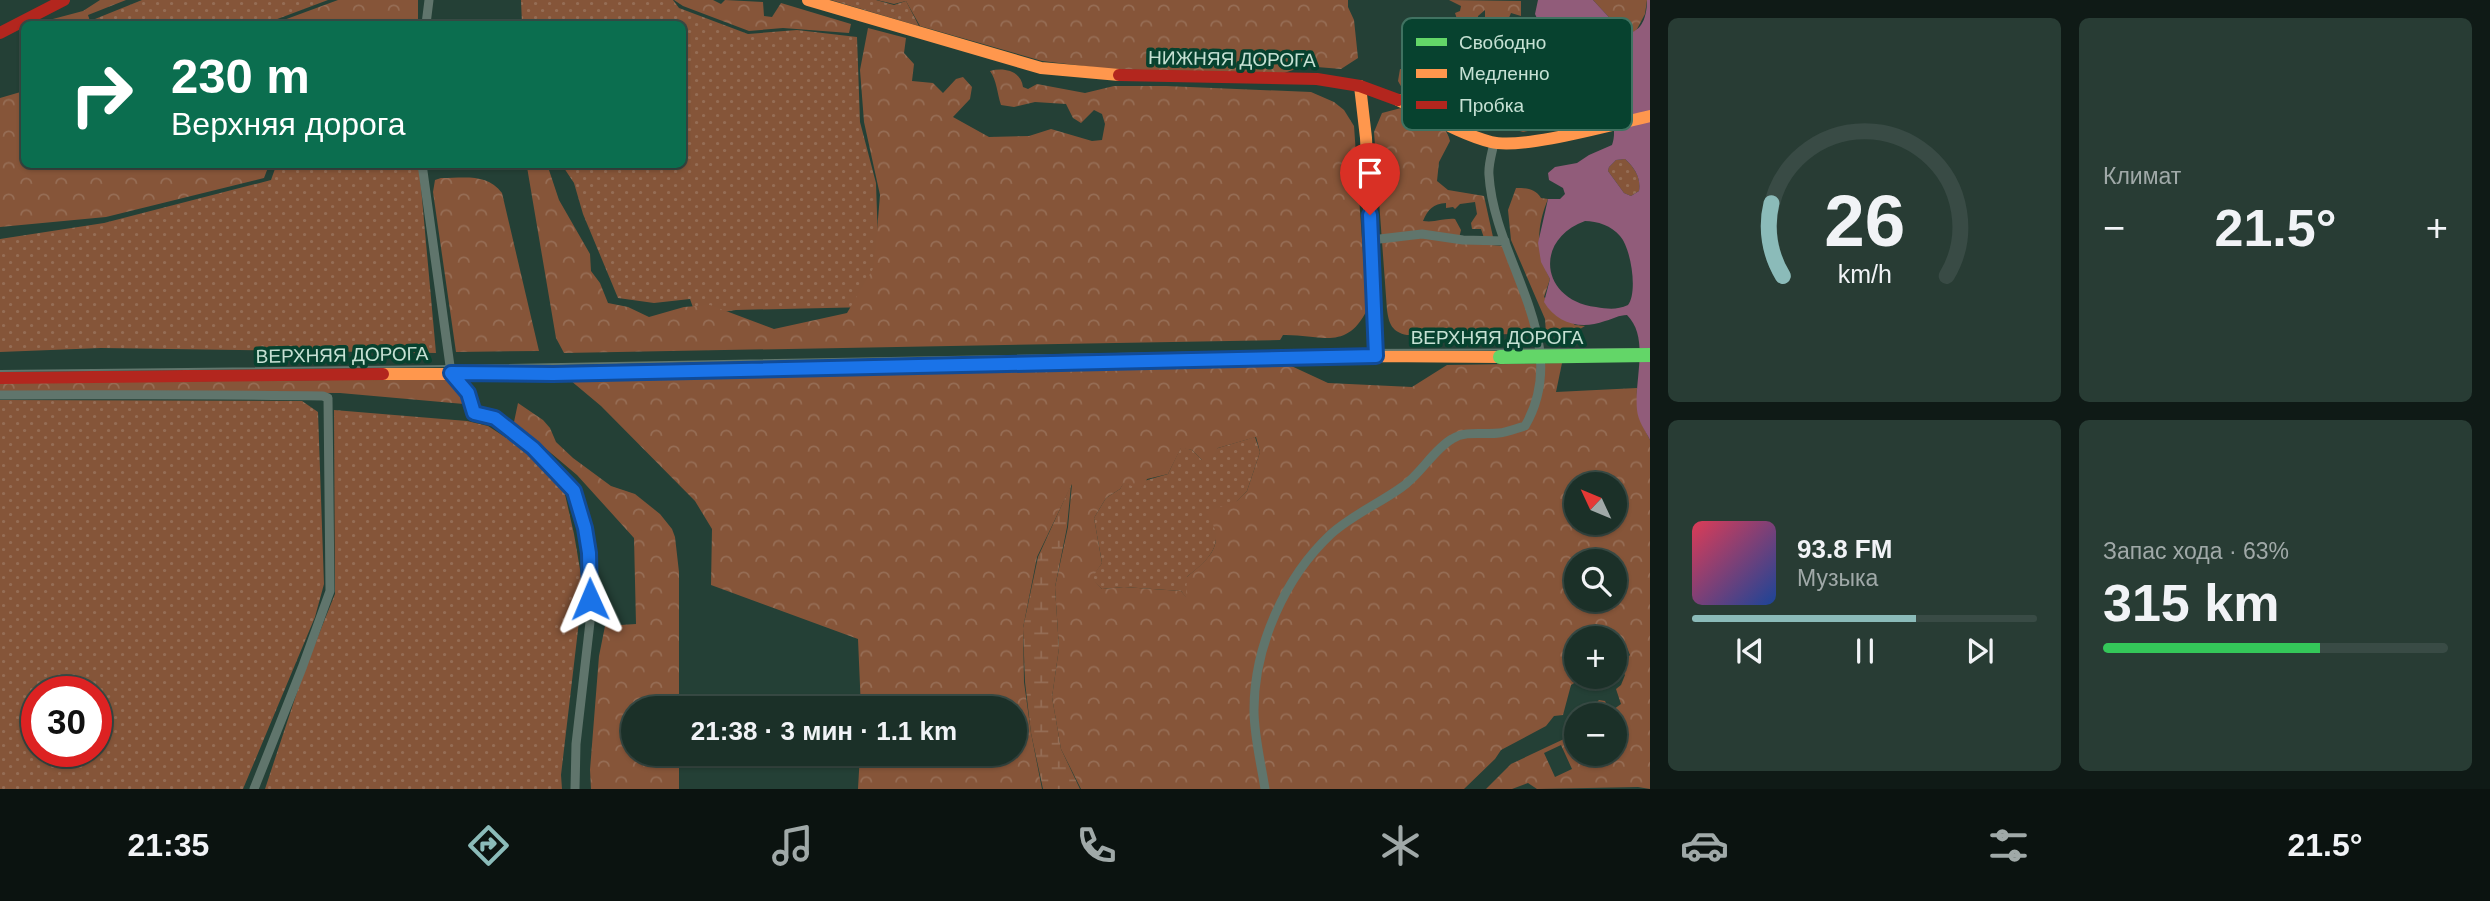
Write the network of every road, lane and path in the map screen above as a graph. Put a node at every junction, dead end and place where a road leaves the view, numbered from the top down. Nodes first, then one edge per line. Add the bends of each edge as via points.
1 (64, 0) edge
2 (429, 0) edge
3 (808, 0) edge
4 (23, 21) edge
5 (426, 21) edge
6 (21, 22) edge
7 (0, 33) edge
8 (1360, 86) junction
9 (1402, 101) edge
10 (1650, 116) edge
11 (1632, 120) edge
12 (1462, 130) edge
13 (1587, 130) edge
14 (1494, 143) junction
15 (423, 168) edge
16 (1371, 240) junction
17 (1505, 241) junction
18 (1650, 355) edge
19 (1376, 356) junction
20 (451, 373) junction
21 (0, 379) edge
22 (0, 395) edge
23 (254, 789) edge
24 (575, 789) edge
25 (1265, 789) edge

1 - 4 main road
2 - 5 street
3 - 8 main road, НИЖНЯЯ ДОРОГА via 1041,68 1108,75 1317,79
6 - 7 main road
8 - 9 main road, НИЖНЯЯ ДОРОГА
8 - 16 main road
10 - 11 main road, НИЖНЯЯ ДОРОГА
12 - 14 main road, НИЖНЯЯ ДОРОГА
13 - 14 main road, НИЖНЯЯ ДОРОГА
14 - 17 street via 1489,172
15 - 20 street
16 - 17 street via 1422,234
16 - 19 main road
17 - 25 street via 1541,346 1541,390 1533,413 1525,426 1452,439 1405,485 1333,532 1296,578 1258,662 1254,712
18 - 19 main road, ВЕРХНЯЯ ДОРОГА, bridge
19 - 20 main road, ВЕРХНЯЯ ДОРОГА
20 - 21 main road, ВЕРХНЯЯ ДОРОГА
20 - 24 street via 468,393 474,413 495,418 533,448 574,491 589,553 590,622
22 - 23 street via 328,398 330,591

